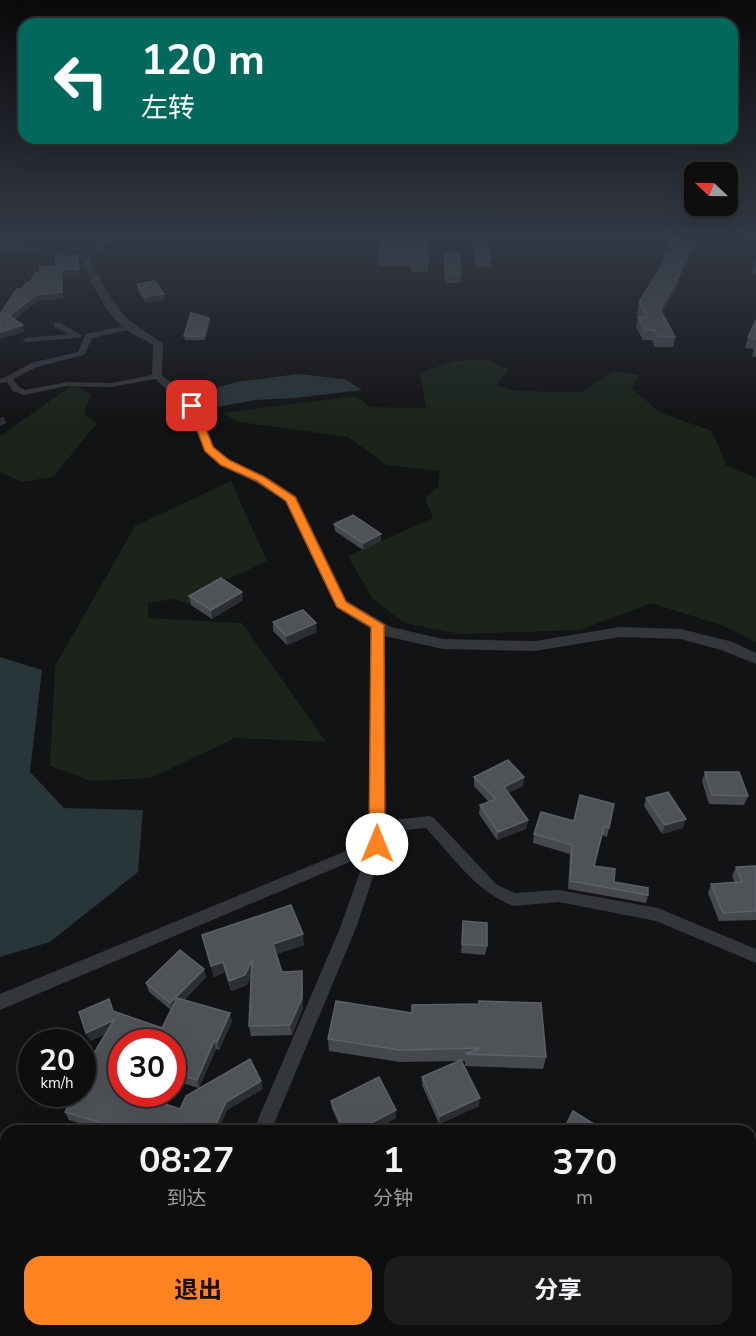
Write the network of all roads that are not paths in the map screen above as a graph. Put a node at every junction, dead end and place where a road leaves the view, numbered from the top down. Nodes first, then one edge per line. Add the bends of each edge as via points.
1 (109, 300) edge
2 (57, 325) dead end
3 (129, 327) junction
4 (80, 336) junction
5 (89, 336) junction
6 (26, 340) dead end
7 (157, 375) junction
8 (4, 380) edge
9 (377, 625) junction
10 (756, 659) edge
11 (377, 835) junction
12 (756, 956) edge
13 (0, 1002) edge
14 (265, 1125) edge

1 - 3 street
2 - 4 street
3 - 5 street
3 - 7 street via 158,344
4 - 5 street
4 - 6 street
5 - 8 street via 81,353 36,363
7 - 8 street via 112,385 85,382 24,393
7 - 9 street via 192,406 208,449 225,463 291,499 341,604
9 - 10 street via 443,644 535,646 620,632 681,634 727,646
9 - 11 street
11 - 12 street via 429,822 492,889 514,900 559,896 658,915
11 - 13 street
11 - 14 street via 348,928

